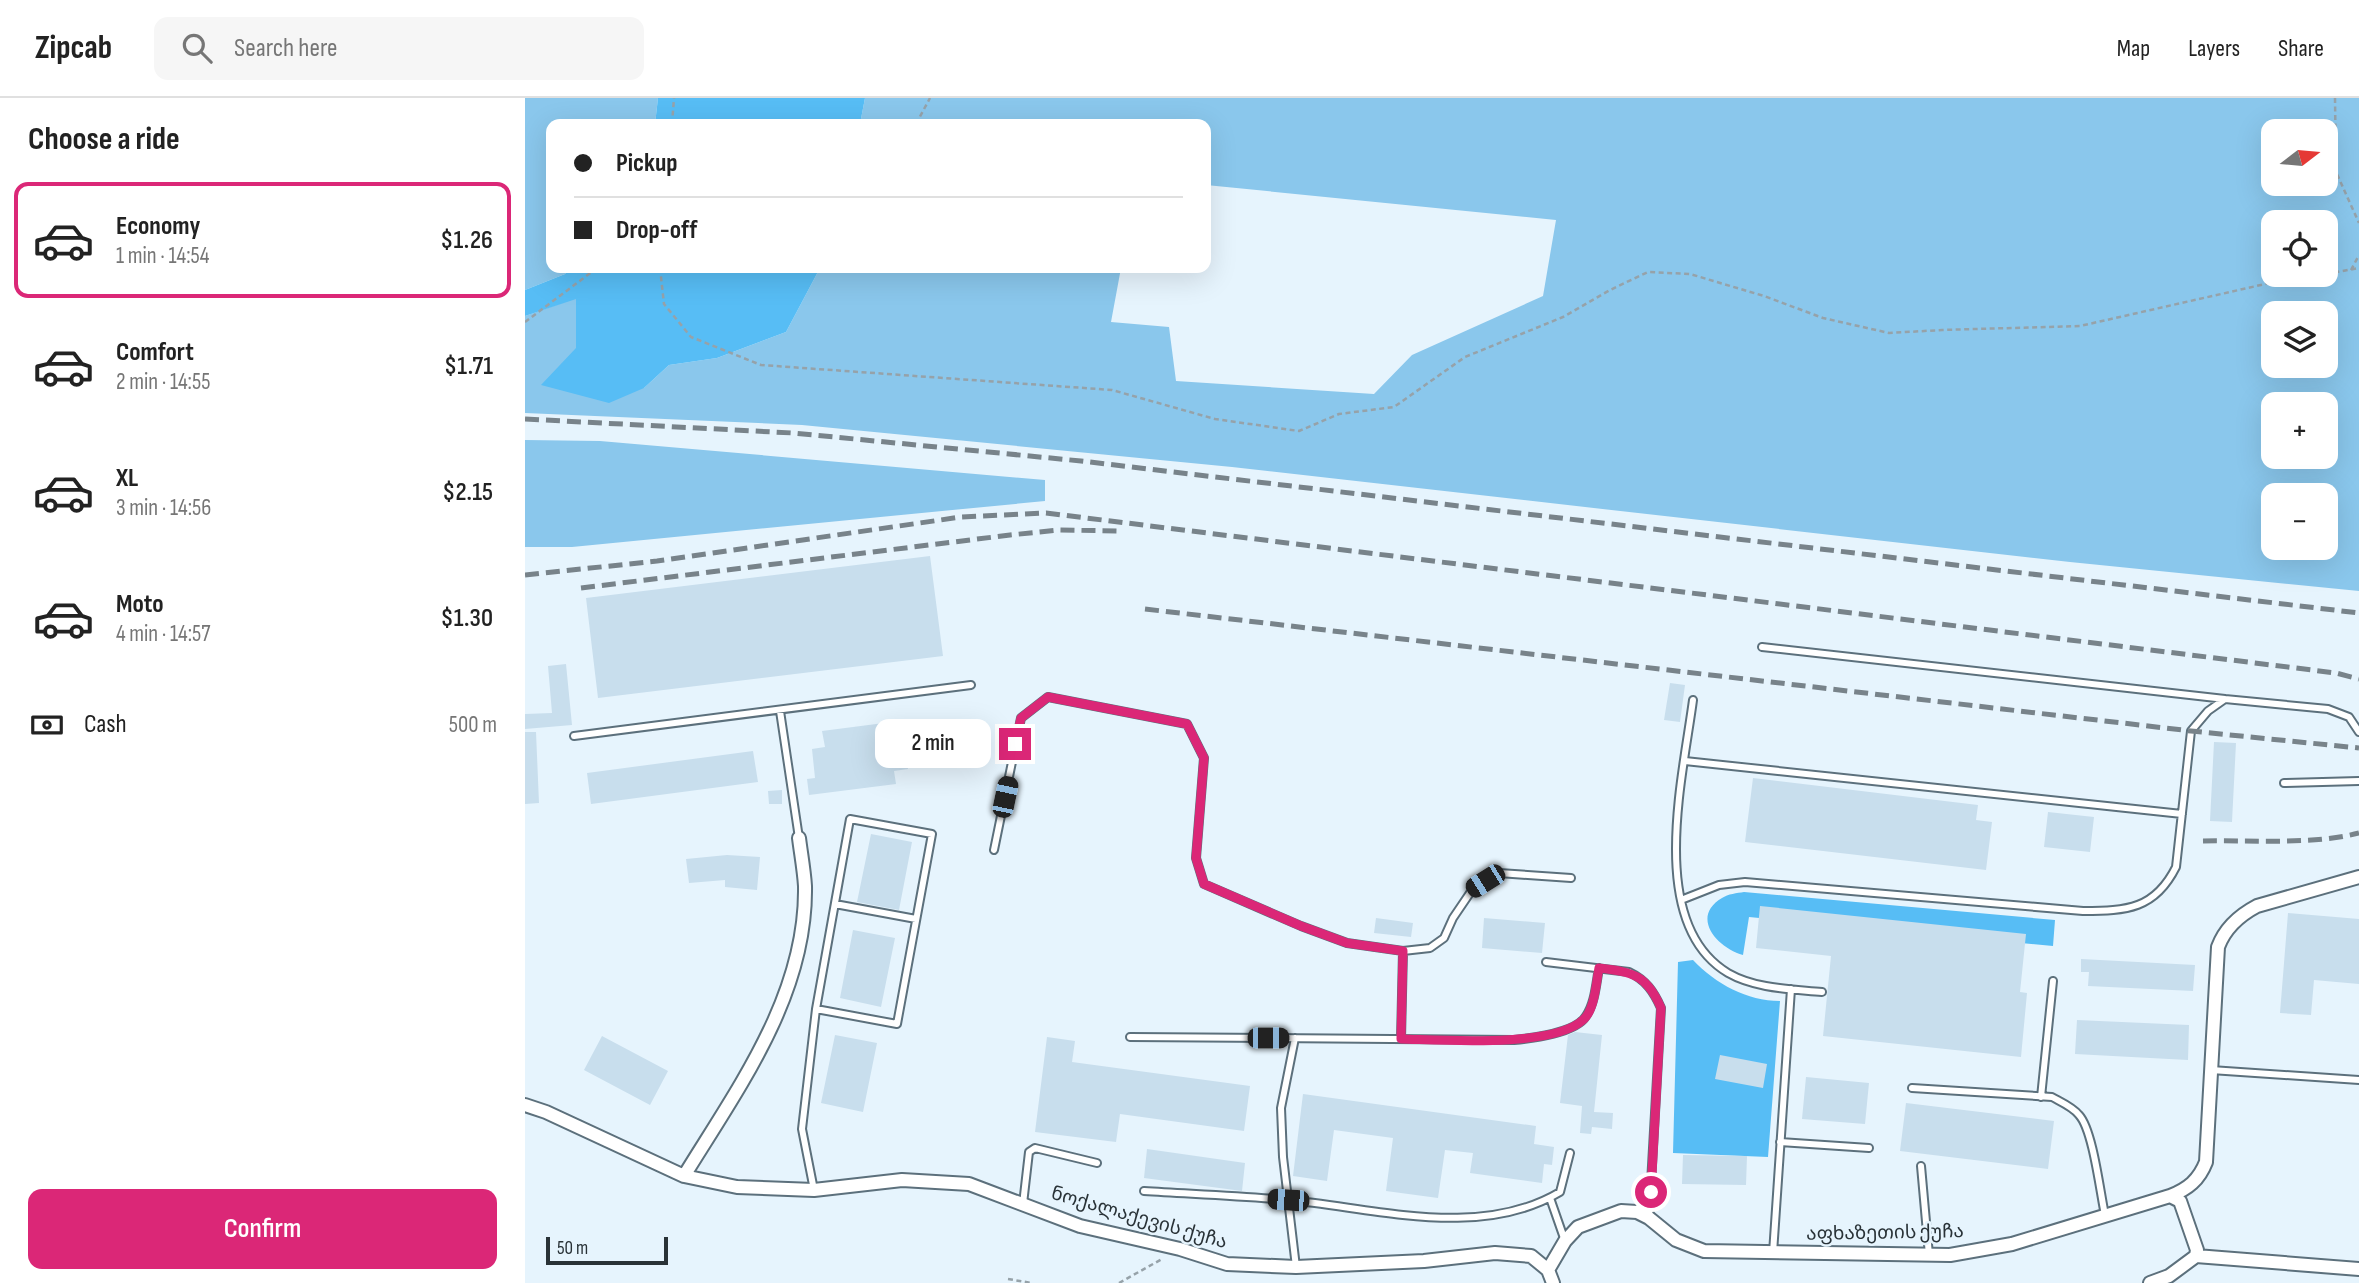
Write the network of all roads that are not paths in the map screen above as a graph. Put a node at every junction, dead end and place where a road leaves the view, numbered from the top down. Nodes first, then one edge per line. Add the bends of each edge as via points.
1 (1762, 646) dead end
2 (971, 685) dead end
3 (2225, 699) junction
4 (1693, 700) dead end
5 (780, 711) junction
6 (2359, 732) edge
7 (574, 736) dead end
8 (1685, 761) junction
9 (2359, 781) edge
10 (2284, 783) dead end
11 (2182, 814) junction
12 (799, 838) joint
13 (994, 850) dead end
14 (2359, 877) edge
15 (1571, 878) dead end
16 (1681, 900) junction
17 (835, 904) junction
18 (916, 919) junction
19 (1403, 951) junction
20 (1546, 962) dead end
21 (1599, 968) junction
22 (2053, 981) dead end
23 (1791, 989) junction
24 (1822, 992) dead end
25 (816, 1009) junction
26 (1129, 1037) dead end
27 (1295, 1038) junction
28 (1401, 1039) junction
29 (2211, 1070) junction
30 (2359, 1080) edge
31 (1912, 1088) dead end
32 (2041, 1097) junction
33 (525, 1105) edge
34 (1780, 1142) junction
35 (1869, 1148) dead end
36 (1570, 1153) dead end
37 (1097, 1163) dead end
38 (1921, 1166) dead end
39 (684, 1176) junction
40 (814, 1190) junction
41 (1144, 1192) dead end
42 (2170, 1196) junction
43 (1550, 1198) junction
44 (1288, 1200) junction
45 (1023, 1204) junction
46 (2105, 1215) junction
47 (1650, 1218) junction
48 (1565, 1241) junction
49 (1773, 1254) junction
50 (1929, 1255) junction
51 (2196, 1256) junction
52 (1296, 1266) junction
53 (2359, 1269) edge
54 (1548, 1270) junction
55 (1553, 1283) edge
56 (2150, 1283) edge

1 - 3 lane
2 - 5 lane
3 - 6 lane via 2328,709 2349,717
3 - 11 lane via 2207,710 2190,731
4 - 8 lane
5 - 7 lane
5 - 12 lane
8 - 11 lane
8 - 16 lane via 1675,841
9 - 10 lane
11 - 16 lane via 2176,867 2167,885 2156,896 2114,911 1745,882 1719,885
12 - 39 street via 805,886 793,975 761,1049
13 - 19 lane via 1021,718 1048,697 1187,724 1204,758 1196,858 1204,884 1347,943
14 - 29 street, აფხაზეთის ქუჩა via 2257,906 2222,937
15 - 19 lane via 1499,873 1472,890 1444,938 1430,948
16 - 23 lane via 1693,937 1728,973 1763,986
17 - 18 lane
17 - 18 lane via 850,819 932,834
17 - 25 lane
18 - 25 lane via 897,1024
19 - 28 lane
20 - 21 lane
21 - 28 lane via 1585,1019 1558,1032 1514,1040
21 - 47 lane via 1640,977 1661,1008
22 - 32 lane
23 - 24 lane
23 - 34 lane
25 - 40 lane via 802,1129
26 - 27 lane
27 - 28 lane
27 - 44 lane via 1281,1108
29 - 30 lane
29 - 42 street, აფხაზეთის ქუჩა via 2206,1161 2194,1183
31 - 32 lane
32 - 46 lane via 2052,1097 2080,1115 2088,1132
33 - 39 street, ნოქალაქევის ქუჩა
34 - 35 lane
34 - 49 lane
36 - 43 lane via 1560,1192
37 - 45 lane via 1035,1148 1029,1152
38 - 50 lane
39 - 40 street, ნოქალაქევის ქუჩა via 737,1187
40 - 45 street, ნოქალაქევის ქუჩა via 902,1180 969,1184
41 - 44 lane
42 - 46 street, აფხაზეთის ქუჩა
42 - 51 street via 2181,1201
43 - 44 lane via 1508,1212 1439,1218
43 - 48 lane
44 - 52 lane
45 - 52 street, ნოქალაქევის ქუჩა via 1080,1226 1227,1264
46 - 50 street, აფხაზეთის ქუჩა via 2012,1244
47 - 48 street via 1621,1212 1578,1227
47 - 49 street, აფხაზეთის ქუჩა via 1676,1240 1704,1251
48 - 54 street
49 - 50 street, აფხაზეთის ქუჩა
51 - 53 street
51 - 56 street via 2169,1276
52 - 54 street, ნოქალაქევის ქუჩა via 1495,1253 1531,1256
54 - 55 street

